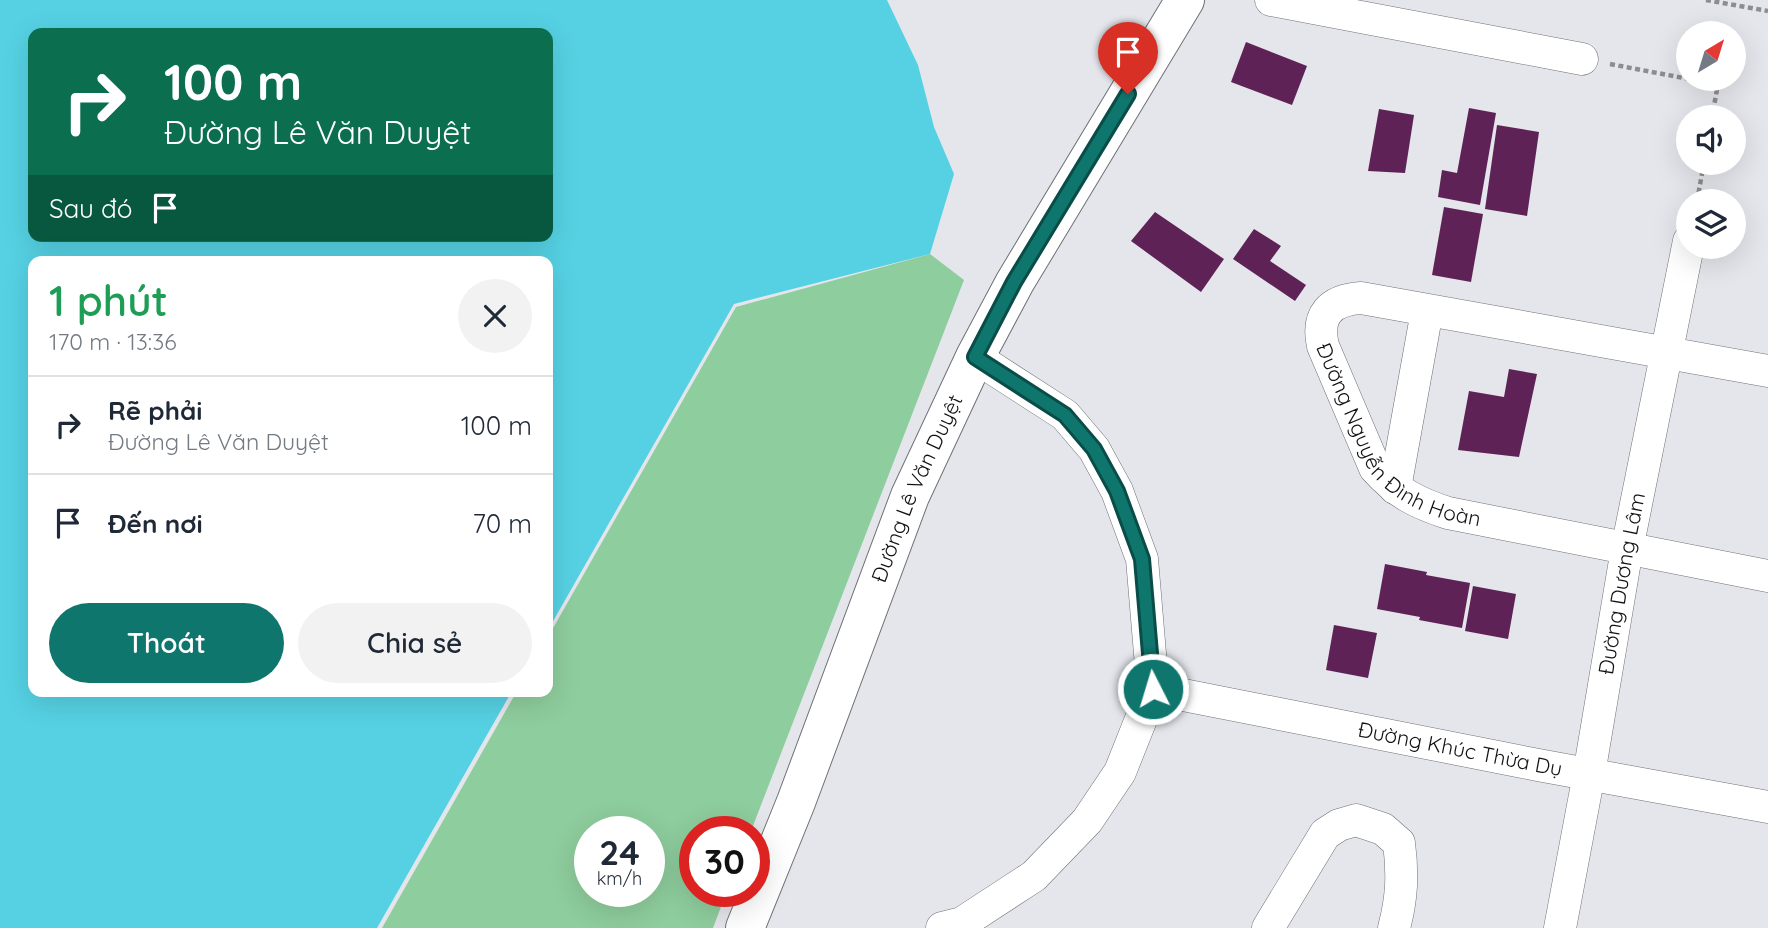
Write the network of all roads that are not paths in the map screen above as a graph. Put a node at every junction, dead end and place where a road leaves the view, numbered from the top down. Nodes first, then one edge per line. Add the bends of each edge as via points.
1 (1185, 0) edge
2 (1271, 0) edge
3 (1582, 59) road end
4 (1685, 259) edge
5 (1427, 311) junction
6 (1667, 353) junction
7 (975, 357) junction
8 (1768, 372) edge
9 (1395, 488) junction
10 (1627, 549) junction
11 (1768, 576) edge
12 (1153, 689) junction
13 (1589, 774) junction
14 (1768, 807) edge
15 (745, 928) edge
16 (942, 928) edge
17 (1268, 928) edge
18 (1394, 928) edge
19 (1560, 928) edge

1 - 7 street, Đường Lê Văn Duyệt via 1014,282
2 - 3 street
4 - 6 street, Đường Dương Lâm
5 - 6 street, Đường Nguyễn Đình Hoàn
5 - 9 street
5 - 9 street, Đường Nguyễn Đình Hoàn via 1345,299 1324,317 1320,330 1375,468
6 - 8 street, Đường Nguyễn Đình Hoàn
6 - 10 street, Đường Dương Lâm
7 - 12 street via 1065,415 1094,449 1117,491 1142,559
7 - 15 street, Đường Lê Văn Duyệt via 910,496
9 - 10 street, Đường Nguyễn Đình Hoàn via 1448,513
10 - 11 street, Đường Nguyễn Đình Hoàn
10 - 13 street, Đường Dương Lâm
12 - 13 street, Đường Khúc Thừa Dụ
12 - 16 street via 1119,772 1087,821 1034,876 962,923
13 - 14 street, Đường Khúc Thừa Dụ
13 - 19 street, Đường Dương Lâm
17 - 18 street via 1325,834 1356,820 1383,829 1399,843 1401,902

